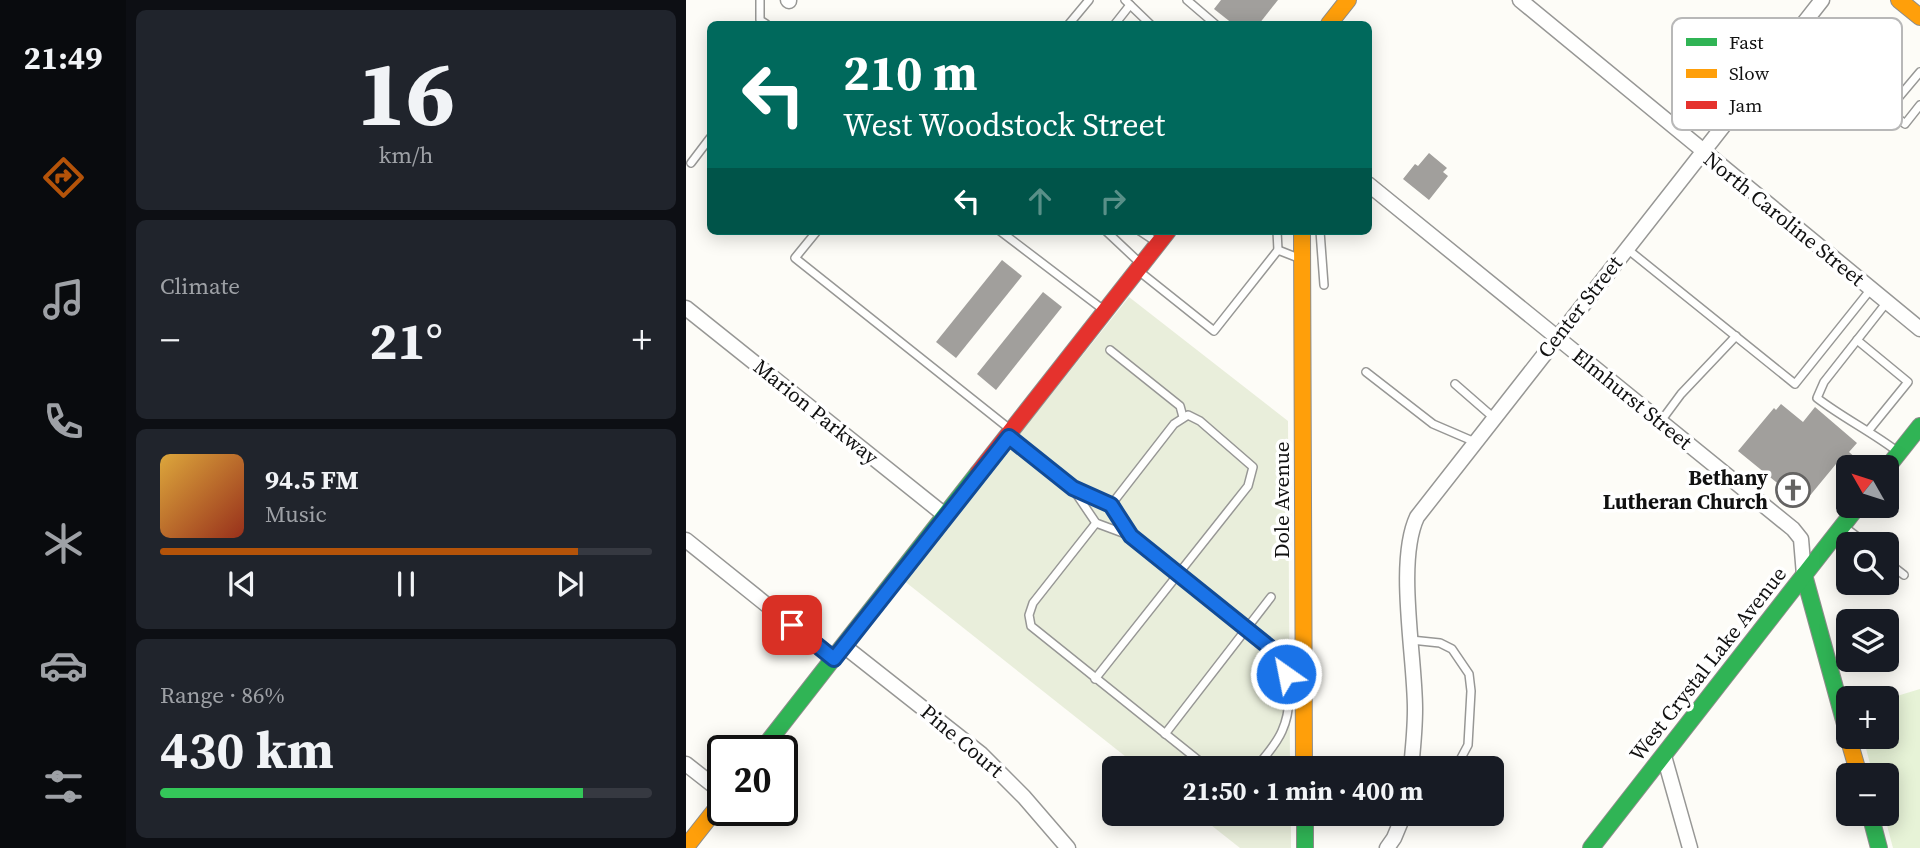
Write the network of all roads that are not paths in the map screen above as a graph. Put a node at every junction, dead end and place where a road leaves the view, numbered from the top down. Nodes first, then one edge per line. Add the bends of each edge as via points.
1 (760, 0) edge
2 (1088, 0) edge
3 (1187, 0) edge
4 (1348, 0) edge
5 (1520, 0) edge
6 (1822, 0) edge
7 (1899, 0) edge
8 (1127, 2) edge
9 (1920, 17) edge
10 (1808, 18) edge
11 (762, 21) edge
12 (1071, 21) edge
13 (1117, 21) edge
14 (1147, 21) edge
15 (1212, 21) edge
16 (1331, 21) edge
17 (1920, 72) edge
18 (1902, 93) edge
19 (1920, 104) edge
20 (1902, 122) edge
21 (1672, 127) edge
22 (1676, 130) edge
23 (1719, 130) edge
24 (707, 142) edge
25 (1702, 152) junction
26 (691, 163) dead end
27 (1372, 187) edge
28 (814, 235) edge
29 (1005, 235) edge
30 (1110, 235) edge
31 (1164, 235) edge
32 (1277, 235) edge
33 (1302, 235) edge
34 (1320, 235) edge
35 (1626, 248) junction
36 (1278, 250) junction
37 (1302, 260) junction
38 (1140, 267) junction
39 (1324, 285) dead end
40 (1871, 289) junction
41 (1887, 302) junction
42 (686, 308) edge
43 (1106, 311) junction
44 (1920, 329) edge
45 (1736, 336) junction
46 (1556, 337) junction
47 (1857, 340) junction
48 (1110, 351) dead end
49 (1366, 372) dead end
50 (1455, 384) dead end
51 (1183, 417) junction
52 (1494, 418) junction
53 (1660, 422) junction
54 (1920, 426) edge
55 (1869, 430) junction
56 (1011, 434) junction
57 (1475, 443) junction
58 (1899, 453) joint
59 (1073, 488) junction
60 (1111, 505) junction
61 (946, 516) junction
62 (1848, 518) edge
63 (1096, 523) junction
64 (1842, 525) junction
65 (1851, 532) edge
66 (1131, 536) junction
67 (686, 540) edge
68 (1899, 571) edge
69 (1178, 573) junction
70 (1804, 575) junction
71 (1904, 575) dead end
72 (1271, 597) dead end
73 (1247, 629) junction
74 (1411, 640) junction
75 (839, 652) junction
76 (1095, 679) junction
77 (1836, 692) edge
78 (1165, 734) junction
79 (774, 735) edge
80 (1193, 756) edge
81 (1264, 756) edge
82 (1304, 756) edge
83 (1413, 756) edge
84 (1462, 756) edge
85 (1664, 756) junction
86 (686, 764) edge
87 (707, 780) edge
88 (707, 820) edge
89 (1305, 826) edge
90 (1399, 826) edge
91 (1873, 826) edge
92 (686, 847) edge
93 (1068, 848) edge
94 (1305, 848) edge
95 (1387, 848) edge
96 (1591, 848) edge
97 (1690, 848) edge
98 (1879, 848) edge

1 - 11 lane
2 - 12 lane
3 - 15 lane
4 - 16 street
5 - 21 street, North Caroline Street
6 - 10 street, Center Street
7 - 9 street
8 - 13 lane
8 - 14 lane
17 - 18 lane
19 - 20 lane via 1905,124
22 - 25 street, North Caroline Street
23 - 25 street, Center Street
24 - 26 lane
25 - 35 street, Center Street
25 - 40 street, North Caroline Street
27 - 46 street, Elmhurst Street
28 - 56 lane via 795,258
29 - 43 lane
30 - 38 lane
31 - 38 street
32 - 36 lane
33 - 37 street, Dole Avenue
34 - 39 lane
35 - 45 lane
35 - 46 street, Center Street
36 - 37 lane
36 - 38 lane via 1214,331
37 - 82 street, Dole Avenue
38 - 43 street
40 - 41 street, North Caroline Street
40 - 45 lane via 1795,384
41 - 44 street, North Caroline Street
41 - 47 lane
42 - 61 street, Marion Parkway
43 - 56 street
45 - 53 lane
46 - 52 street, Center Street
46 - 53 street, Elmhurst Street
47 - 55 lane via 1908,382
47 - 55 lane via 1817,398
48 - 51 lane via 1180,406
49 - 57 lane via 1433,425
50 - 52 lane
51 - 60 lane
51 - 69 lane via 1200,421 1246,458 1253,472 1248,486
52 - 57 street, Center Street
53 - 70 street, Elmhurst Street via 1793,528 1801,539
54 - 58 street
55 - 58 lane
56 - 59 lane
56 - 61 street
57 - 74 street, Center Street via 1410,531
59 - 60 lane
59 - 63 lane
60 - 66 lane
61 - 75 street
62 - 64 street, West Crystal Lake Avenue
63 - 66 lane
63 - 76 lane via 1033,603 1029,615 1035,631
64 - 65 lane
64 - 70 street, West Crystal Lake Avenue
66 - 69 lane
67 - 75 street, Pine Court
68 - 71 lane
69 - 73 lane
69 - 76 lane
70 - 77 street
70 - 85 street, West Crystal Lake Avenue
72 - 73 lane
73 - 78 lane
73 - 81 lane via 1282,661 1287,684 1284,727
74 - 83 street, Center Street
74 - 84 lane via 1452,649 1469,674 1468,745
75 - 79 street
75 - 93 street, Pine Court via 981,754
76 - 78 lane
78 - 80 lane
85 - 96 street, West Crystal Lake Avenue
85 - 97 street
86 - 87 street
88 - 92 street
89 - 94 street
90 - 95 street
91 - 98 street

